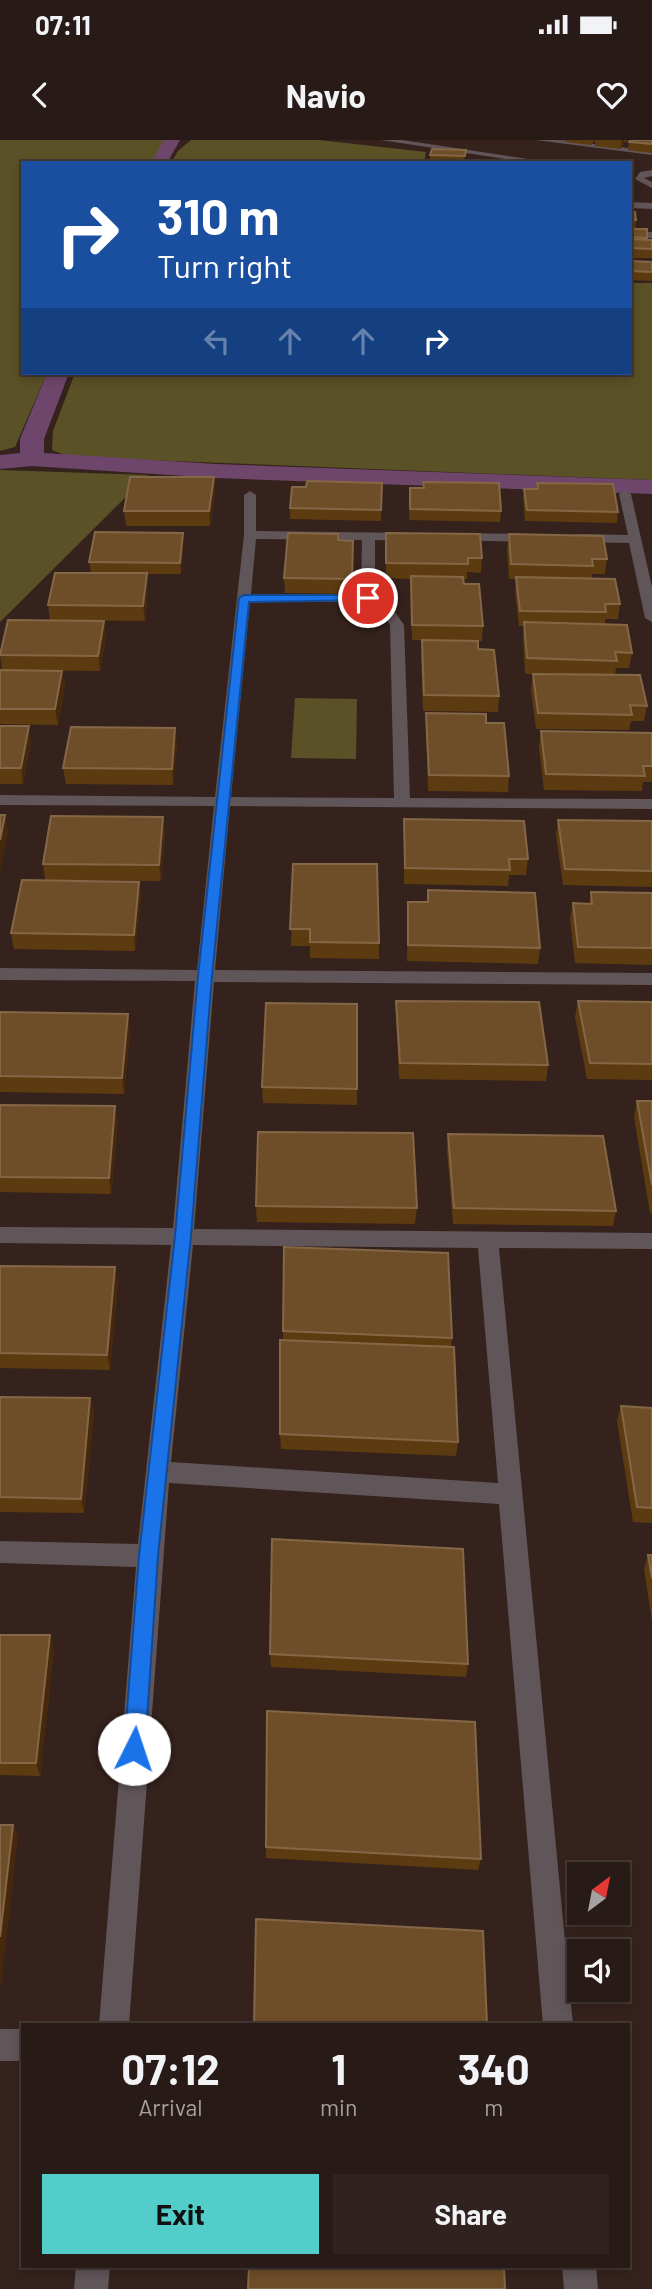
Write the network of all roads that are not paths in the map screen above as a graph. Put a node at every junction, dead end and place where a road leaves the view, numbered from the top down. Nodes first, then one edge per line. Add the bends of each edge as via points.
1 (384, 140) edge
2 (540, 140) edge
3 (549, 140) edge
4 (652, 153) edge
5 (536, 161) edge
6 (652, 173) edge
7 (632, 174) edge
8 (641, 176) junction
9 (652, 185) edge
10 (632, 205) edge
11 (652, 205) edge
12 (632, 234) edge
13 (652, 235) edge
14 (625, 494) dead end
15 (250, 495) dead end
16 (250, 535) junction
17 (369, 536) junction
18 (633, 539) junction
19 (244, 598) junction
20 (368, 598) junction
21 (652, 618) edge
22 (0, 800) edge
23 (222, 803) junction
24 (402, 804) junction
25 (652, 804) edge
26 (0, 974) edge
27 (205, 976) junction
28 (652, 979) edge
29 (0, 1235) edge
30 (183, 1236) junction
31 (488, 1239) junction
32 (652, 1241) edge
33 (158, 1472) junction
34 (511, 1494) junction
35 (0, 1552) edge
36 (149, 1556) junction
37 (114, 2023) edge
38 (558, 2023) edge
39 (0, 2045) edge
40 (21, 2045) edge
41 (93, 2268) edge
42 (579, 2268) edge
43 (91, 2289) edge
44 (581, 2289) edge

1 - 5 street
2 - 3 street
3 - 4 street
6 - 8 street
7 - 8 street
8 - 9 street via 641,181
10 - 11 street
12 - 13 street
14 - 18 street
15 - 16 street
16 - 17 street
16 - 19 street
17 - 18 street
17 - 20 street
18 - 21 street
19 - 20 street
19 - 23 street
20 - 24 street via 391,612 397,625
22 - 23 street
23 - 24 street
23 - 27 street
24 - 25 street
26 - 27 street
27 - 28 street
27 - 30 street
29 - 30 street
30 - 31 street
30 - 33 street
31 - 32 street
31 - 34 street
33 - 34 street
33 - 36 street
34 - 38 street
35 - 36 street
36 - 37 street
39 - 40 street
41 - 43 street
42 - 44 street

